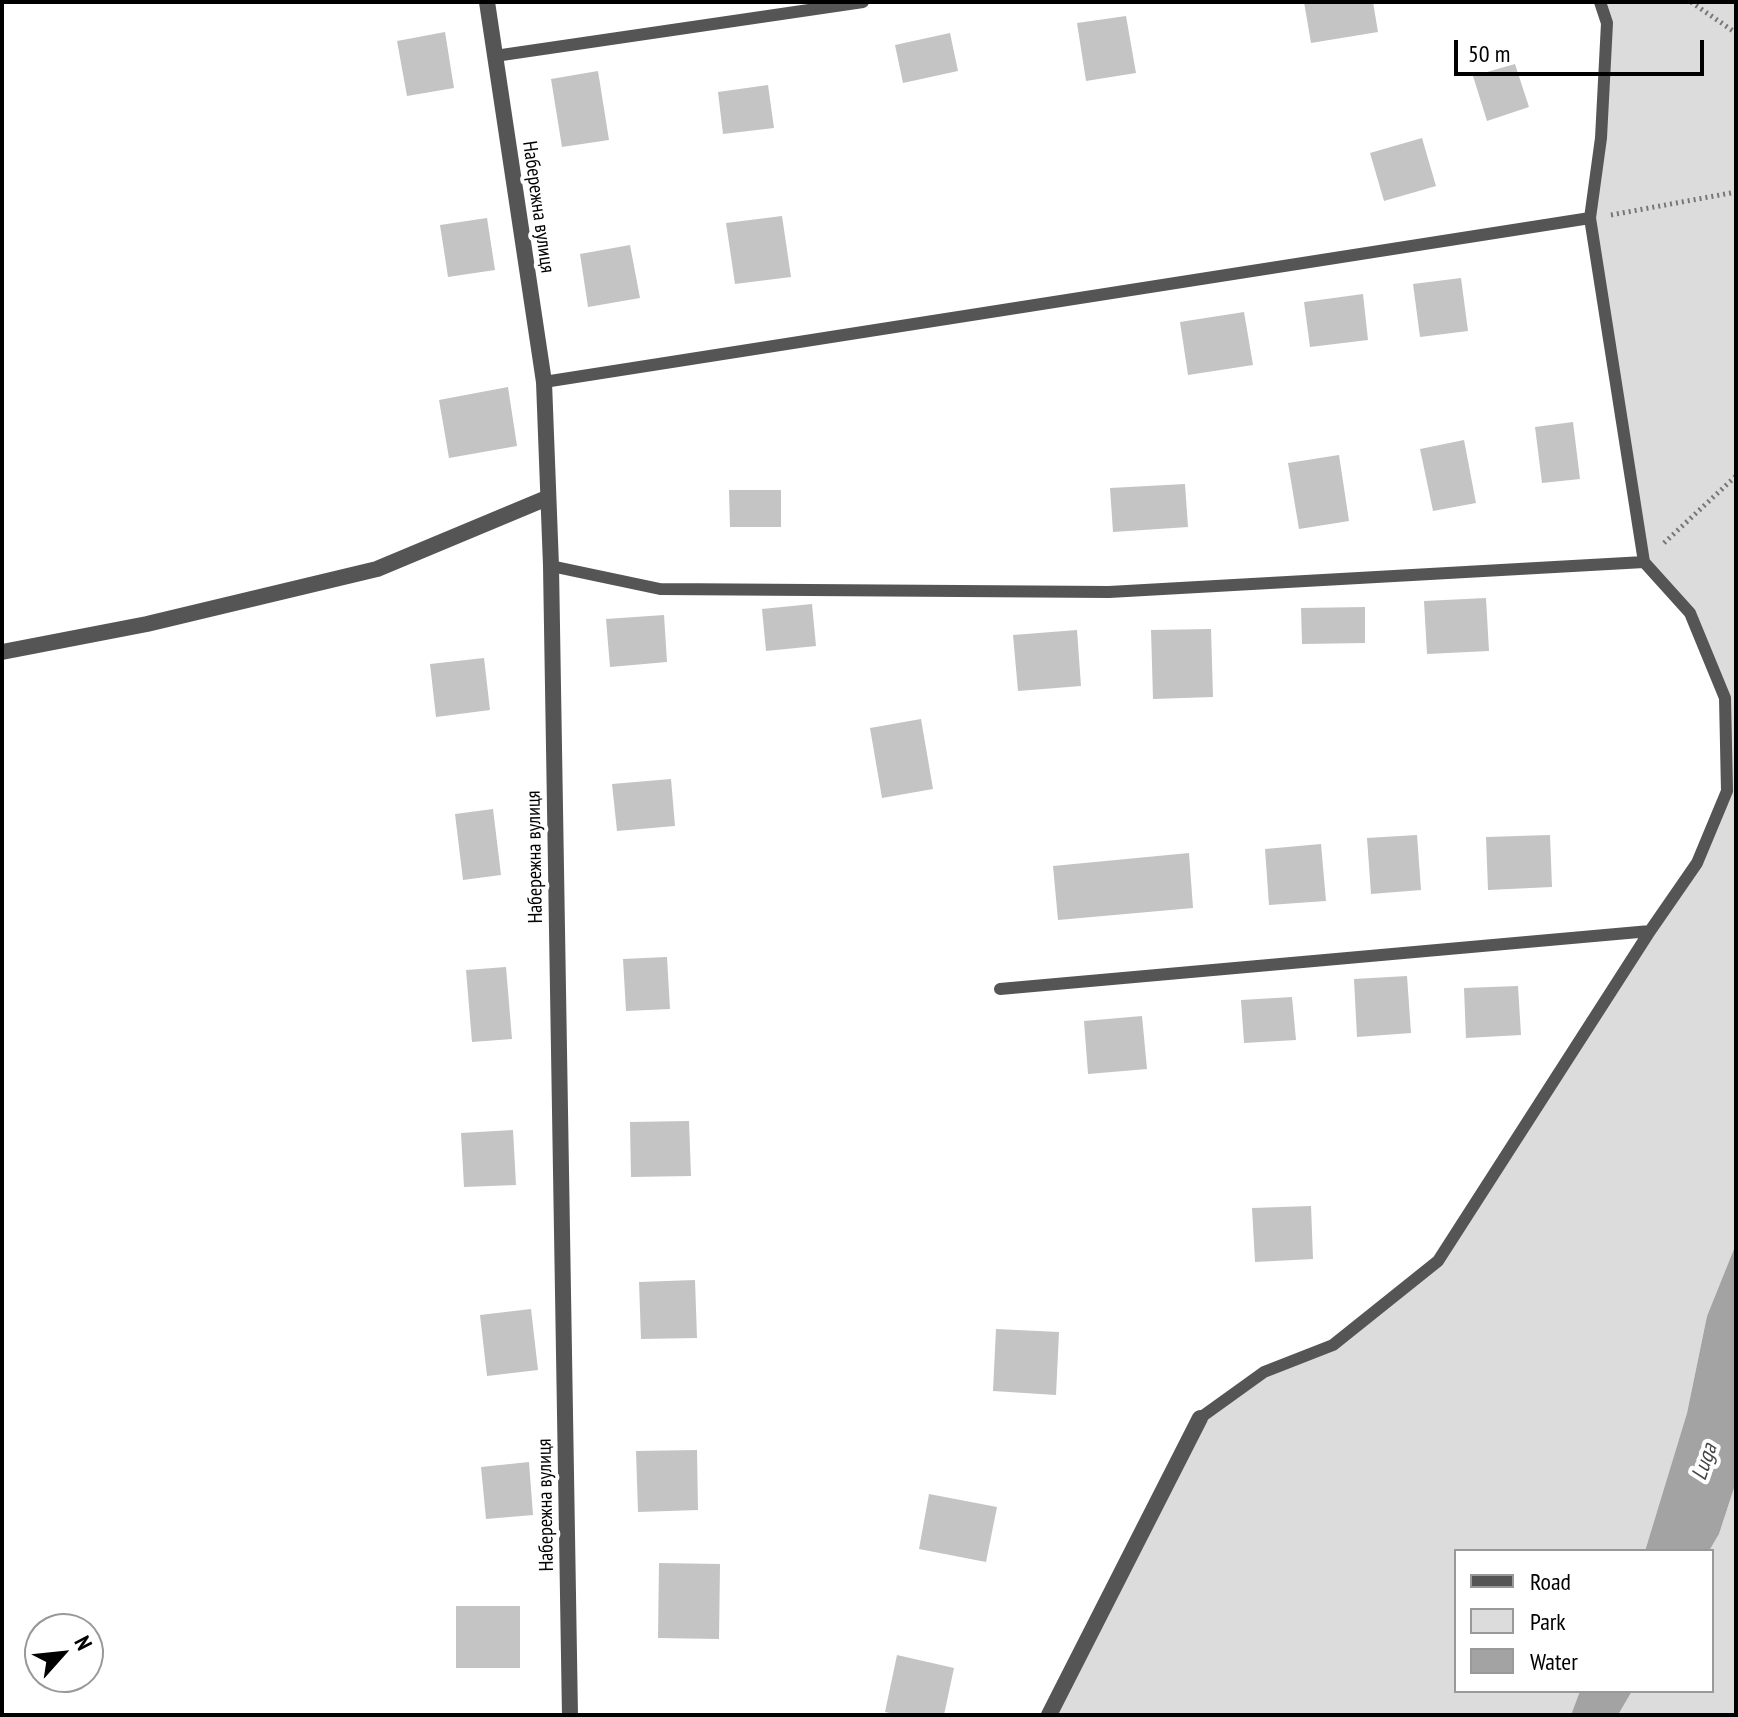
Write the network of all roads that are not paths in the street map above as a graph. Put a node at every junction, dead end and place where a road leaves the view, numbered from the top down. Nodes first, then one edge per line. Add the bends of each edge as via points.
1 (487, 2) edge
2 (863, 2) edge
3 (1600, 2) edge
4 (495, 56) junction
5 (1590, 218) junction
6 (544, 382) junction
7 (547, 498) junction
8 (1644, 562) junction
9 (551, 566) junction
10 (2, 652) edge
11 (1650, 931) junction
12 (1000, 989) dead end
13 (1200, 1418) joint
14 (570, 1715) edge
15 (1049, 1715) edge

1 - 4 street, Набережна вулиця
2 - 4 lane
3 - 5 lane via 1607,23 1601,138
4 - 6 street, Набережна вулиця
5 - 6 lane
5 - 8 lane
6 - 7 street, Набережна вулиця
7 - 9 street, Набережна вулиця
7 - 10 street via 377,569
8 - 9 lane via 1109,592 660,589
8 - 11 lane via 1690,613 1725,698 1727,791 1697,863
9 - 14 street, Набережна вулиця
11 - 12 lane
11 - 13 lane via 1438,1261 1333,1345 1264,1372
13 - 15 street

